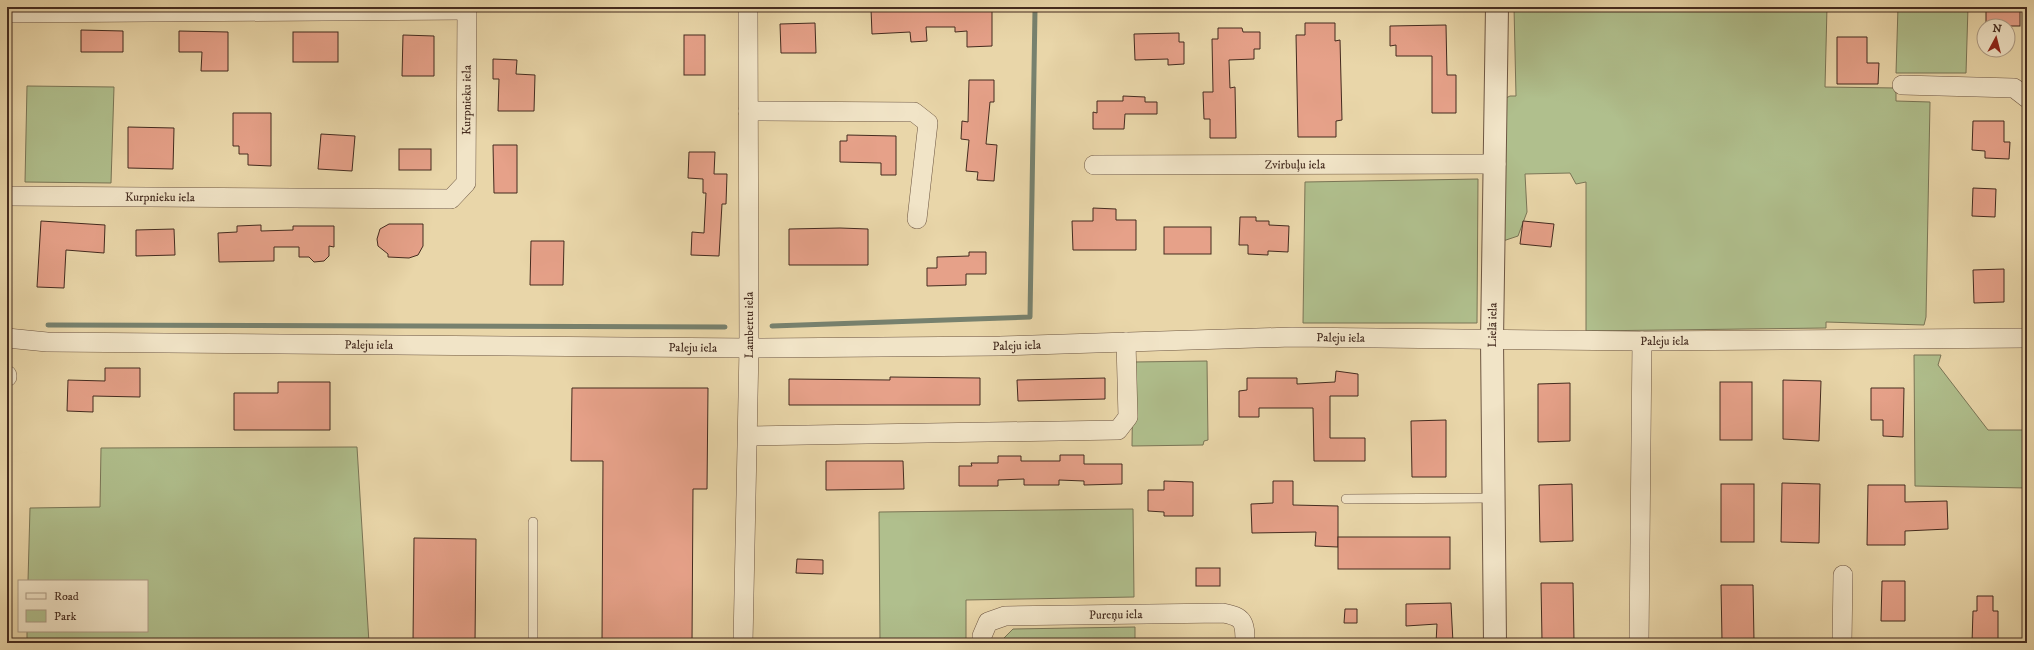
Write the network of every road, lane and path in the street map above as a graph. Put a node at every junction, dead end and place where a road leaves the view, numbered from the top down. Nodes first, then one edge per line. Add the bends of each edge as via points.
1 (748, 7) edge
2 (1497, 7) edge
3 (466, 8) edge
4 (229, 9) edge
5 (7, 13) edge
6 (1902, 85) dead end
7 (2027, 98) edge
8 (748, 111) junction
9 (1496, 164) junction
10 (1094, 165) dead end
11 (7, 196) edge
12 (917, 219) dead end
13 (2027, 333) edge
14 (7, 338) edge
15 (1492, 340) junction
16 (1126, 342) junction
17 (1642, 342) junction
18 (749, 348) junction
19 (748, 436) junction
20 (1494, 498) junction
21 (1346, 499) dead end
22 (533, 522) dead end
23 (1843, 575) dead end
24 (533, 643) edge
25 (743, 643) edge
26 (982, 643) edge
27 (1245, 643) edge
28 (1496, 643) edge
29 (1639, 643) edge
30 (1842, 643) edge

1 - 8 street, Lambertu iela
2 - 9 street, Lielā iela
3 - 4 street, Kurpnieku iela
3 - 11 street, Kurpnieku iela via 466,183 451,199
4 - 5 street, Kurpnieku iela
6 - 7 street via 2014,88
8 - 12 street via 914,112 928,123
8 - 18 street, Lambertu iela
9 - 10 street, Zvirbuļu iela
9 - 15 street, Lielā iela
13 - 17 street, Paleju iela
14 - 18 street, Paleju iela via 47,342
15 - 16 street, Paleju iela via 1292,337
15 - 17 street, Paleju iela
15 - 20 street, Lielā iela
16 - 18 street, Paleju iela
16 - 19 street via 1128,417 1118,430
17 - 29 street
18 - 19 street, Lambertu iela
19 - 25 street, Lambertu iela
20 - 21 lane
20 - 28 street, Lielā iela
22 - 24 lane
23 - 30 street
26 - 27 street, Pureņu iela via 988,622 1005,616 1215,613 1237,616 1245,625

